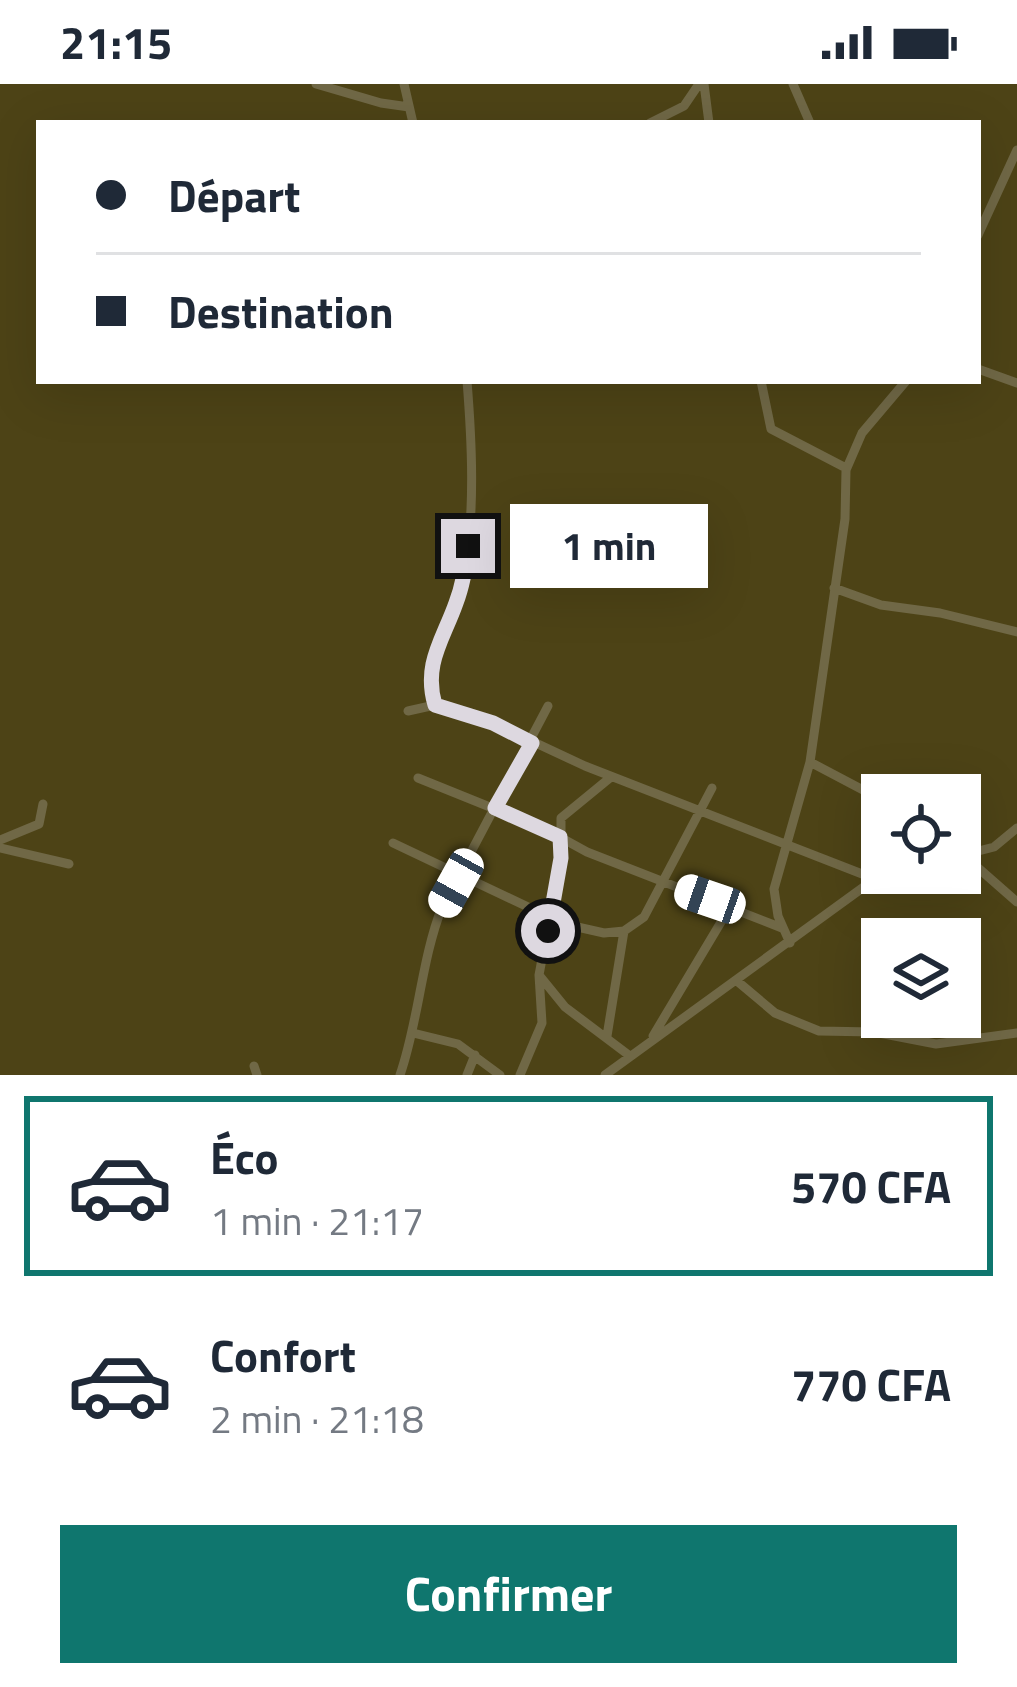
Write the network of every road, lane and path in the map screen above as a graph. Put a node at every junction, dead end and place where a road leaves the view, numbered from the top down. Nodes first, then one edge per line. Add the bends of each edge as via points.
1 (316, 84) edge
2 (404, 84) edge
3 (702, 84) edge
4 (793, 84) edge
5 (409, 107) junction
6 (411, 120) edge
7 (656, 120) edge
8 (708, 120) edge
9 (809, 120) edge
10 (1017, 150) edge
11 (981, 228) edge
12 (981, 370) edge
13 (1017, 383) edge
14 (467, 384) edge
15 (762, 384) edge
16 (904, 384) edge
17 (846, 468) junction
18 (834, 588) junction
19 (1017, 632) edge
20 (435, 705) junction
21 (548, 706) dead end
22 (408, 711) dead end
23 (532, 743) junction
24 (810, 762) junction
25 (611, 776) junction
26 (418, 778) dead end
27 (712, 788) dead end
28 (861, 789) edge
29 (43, 804) dead end
30 (495, 808) junction
31 (700, 810) junction
32 (1017, 828) edge
33 (560, 837) junction
34 (393, 843) dead end
35 (786, 843) junction
36 (0, 844) edge
37 (981, 850) edge
38 (69, 864) dead end
39 (981, 871) edge
40 (861, 872) edge
41 (459, 875) junction
42 (664, 880) junction
43 (861, 890) edge
44 (1017, 902) edge
45 (730, 907) junction
46 (550, 918) junction
47 (782, 928) junction
48 (624, 931) junction
49 (790, 943) junction
50 (539, 975) junction
51 (737, 981) junction
52 (413, 1033) junction
53 (1017, 1033) edge
54 (607, 1036) junction
55 (650, 1041) junction
56 (475, 1055) junction
57 (630, 1056) junction
58 (400, 1075) edge
59 (466, 1075) edge
60 (500, 1075) edge
61 (520, 1075) edge
62 (605, 1075) edge

1 - 5 street
2 - 5 street
3 - 7 street via 684,106
3 - 8 street
4 - 9 street
5 - 6 street
10 - 11 street
12 - 13 street
14 - 20 street via 468,546 458,598 432,660
15 - 17 street via 771,429
16 - 17 street via 856,441
17 - 18 street
18 - 19 street
18 - 24 street
20 - 22 street
20 - 23 street
21 - 23 street
23 - 25 street
23 - 30 street
24 - 28 street
24 - 35 street
25 - 31 street
25 - 33 street via 567,810
26 - 30 street
27 - 31 street
29 - 36 street via 39,824
30 - 33 street
30 - 41 street
31 - 35 street
31 - 42 street
32 - 37 street
33 - 42 street
33 - 46 street
34 - 41 street
35 - 40 street
35 - 47 street via 774,889
36 - 38 street
39 - 44 street
41 - 46 street
41 - 52 street via 430,941
42 - 45 street
42 - 48 street via 644,917
43 - 49 street
45 - 47 street
45 - 55 street
46 - 48 street via 594,932
46 - 50 street
47 - 49 street
48 - 54 street
49 - 51 street
50 - 54 street
50 - 61 street via 542,1023
51 - 53 street via 775,1013 819,1031 936,1044
51 - 55 street
52 - 56 street
52 - 58 street
54 - 57 street
55 - 57 street
56 - 59 street
56 - 60 street
57 - 62 street

